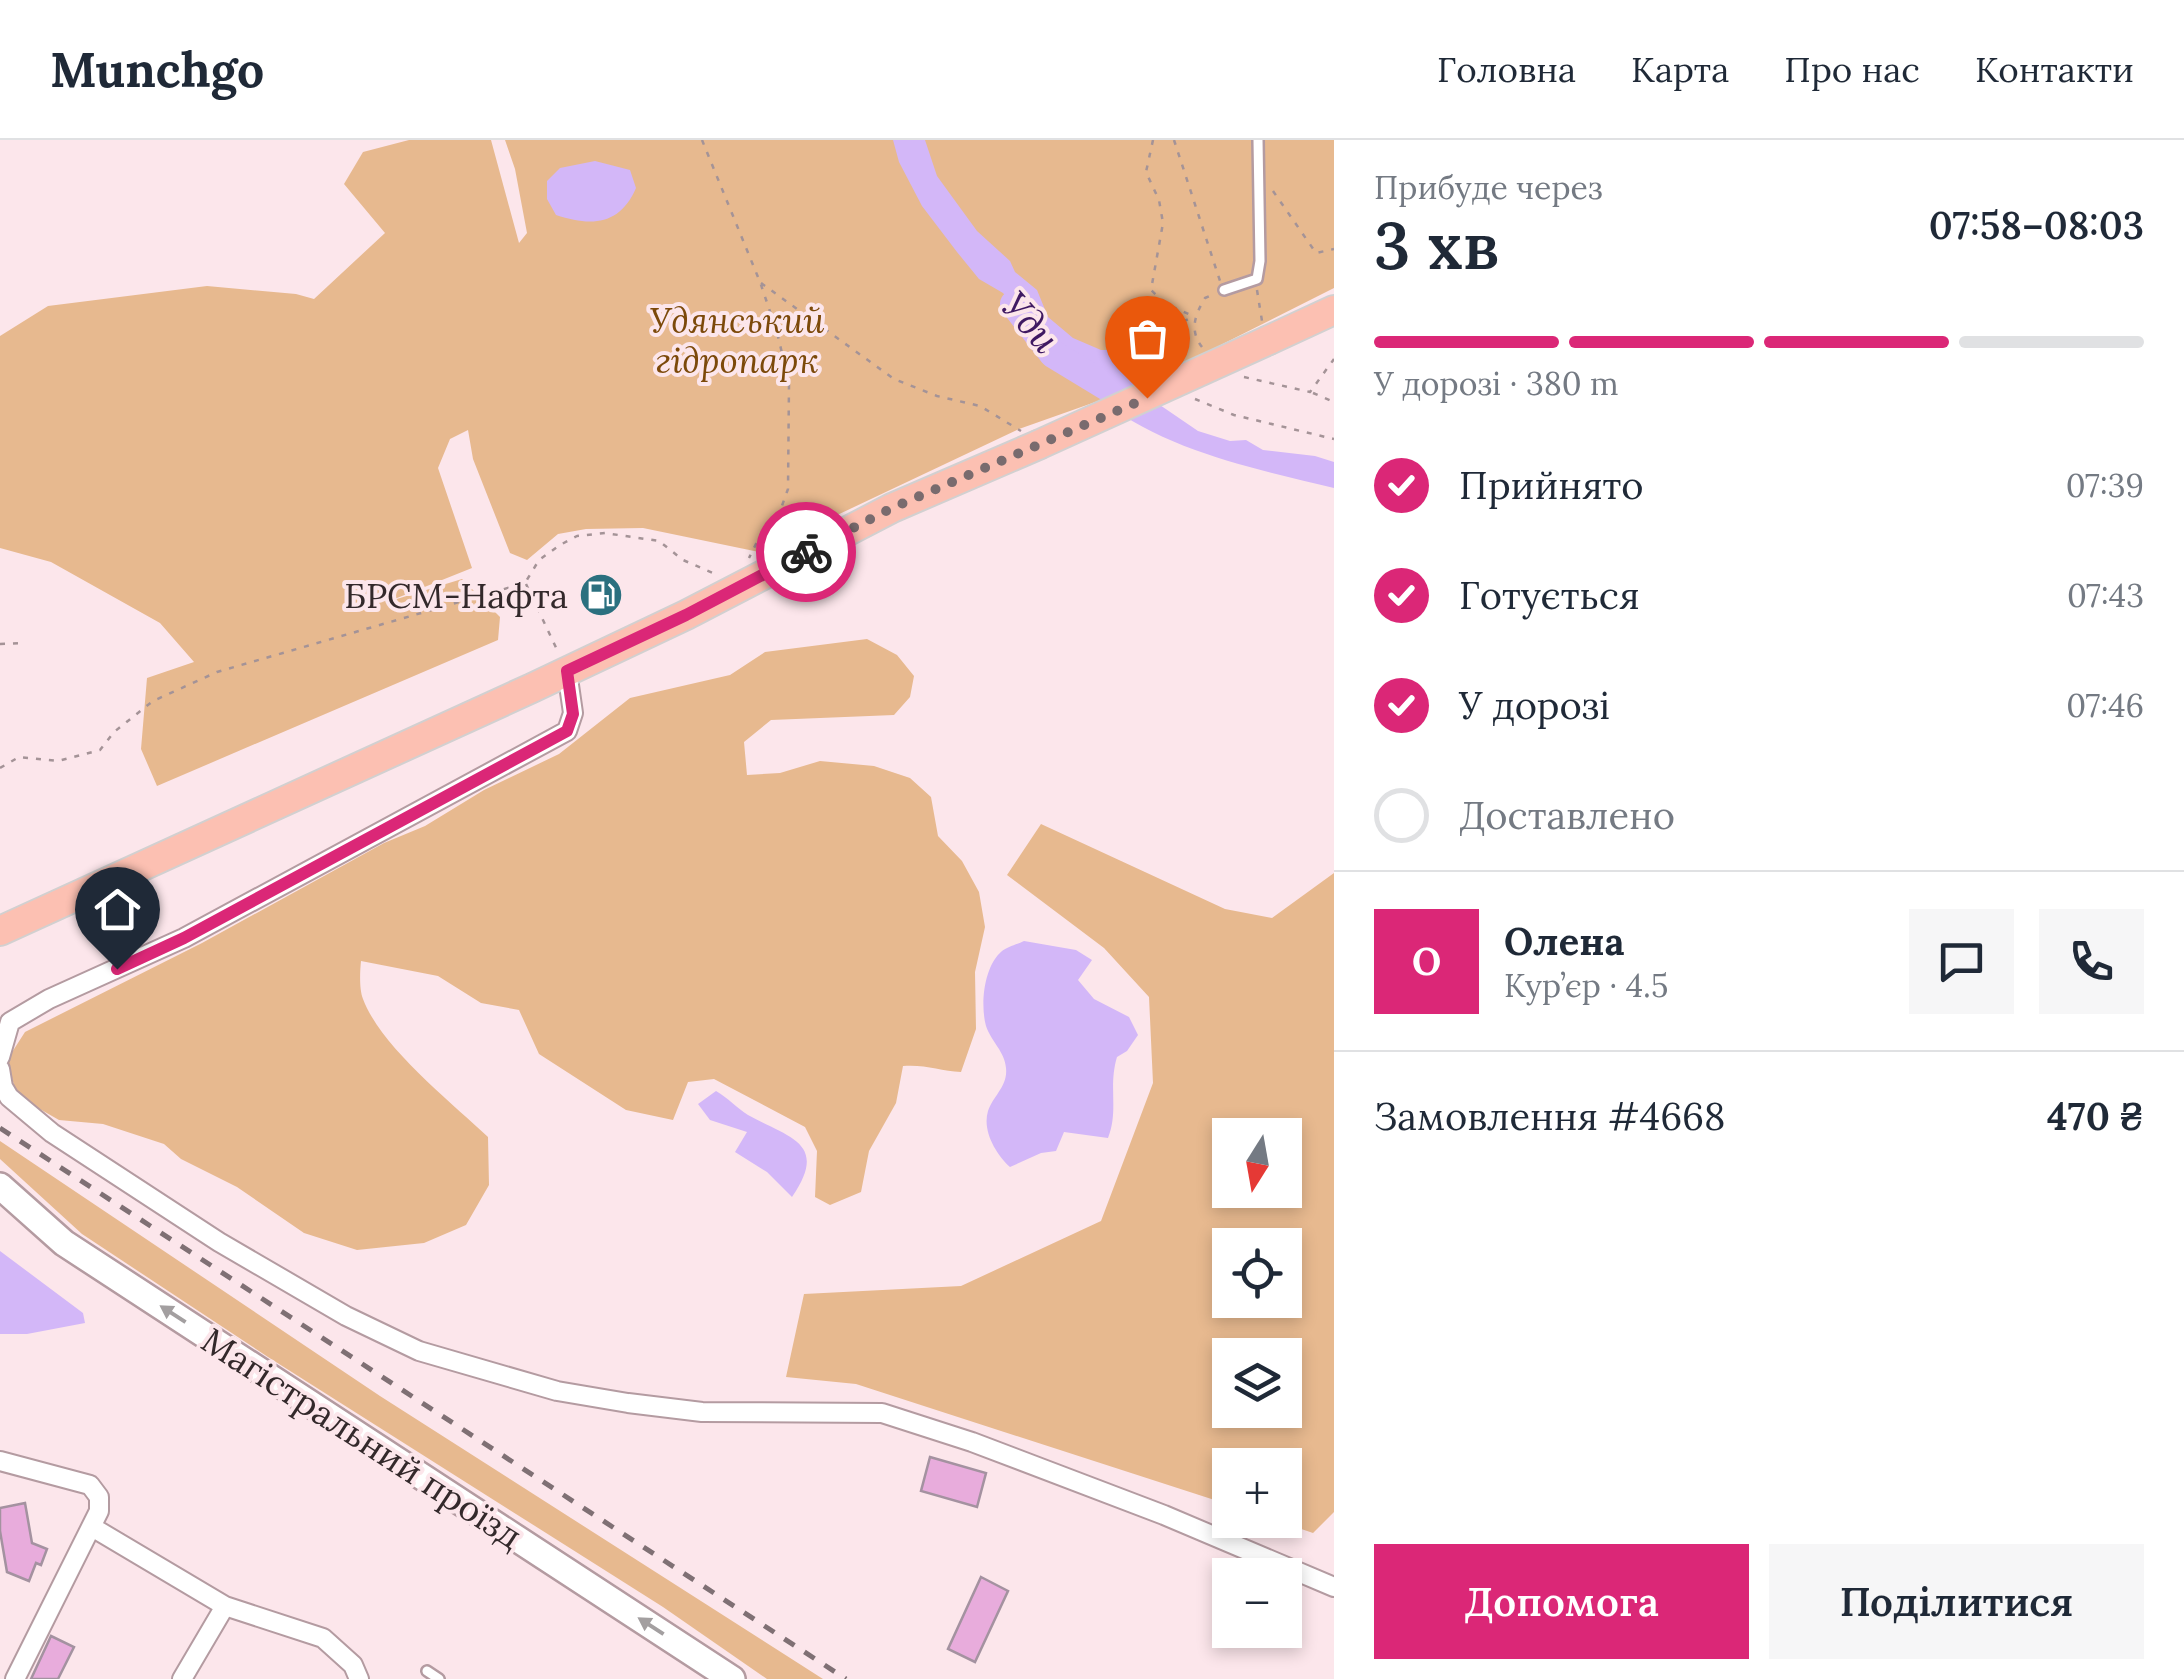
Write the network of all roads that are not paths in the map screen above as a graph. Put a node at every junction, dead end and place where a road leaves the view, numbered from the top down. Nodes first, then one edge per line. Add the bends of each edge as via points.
1 (1258, 140) edge
2 (1224, 290) road end
3 (1334, 310) edge
4 (567, 671) junction
5 (0, 930) edge
6 (0, 1056) edge
7 (0, 1069) edge
8 (0, 1186) edge
9 (0, 1462) edge
10 (92, 1527) junction
11 (1334, 1587) edge
12 (225, 1606) junction
13 (427, 1671) dead end
14 (15, 1679) edge
15 (182, 1679) edge
16 (359, 1679) edge
17 (439, 1679) edge
18 (732, 1679) edge

1 - 2 lane via 1260,261 1256,278
3 - 4 main road, bridge via 892,508
4 - 5 main road
4 - 6 street via 573,714 567,731 184,938 49,999 10,1022
7 - 11 street via 9,1096 52,1133 220,1242 419,1351 557,1391 665,1408 882,1413 1164,1514
18 -> 8 main road, Магістральний проїзд via 64,1244
9 - 10 street via 90,1485 99,1497
10 - 12 street
10 - 14 street
12 - 15 street
12 - 16 street via 323,1638
13 - 17 lane

